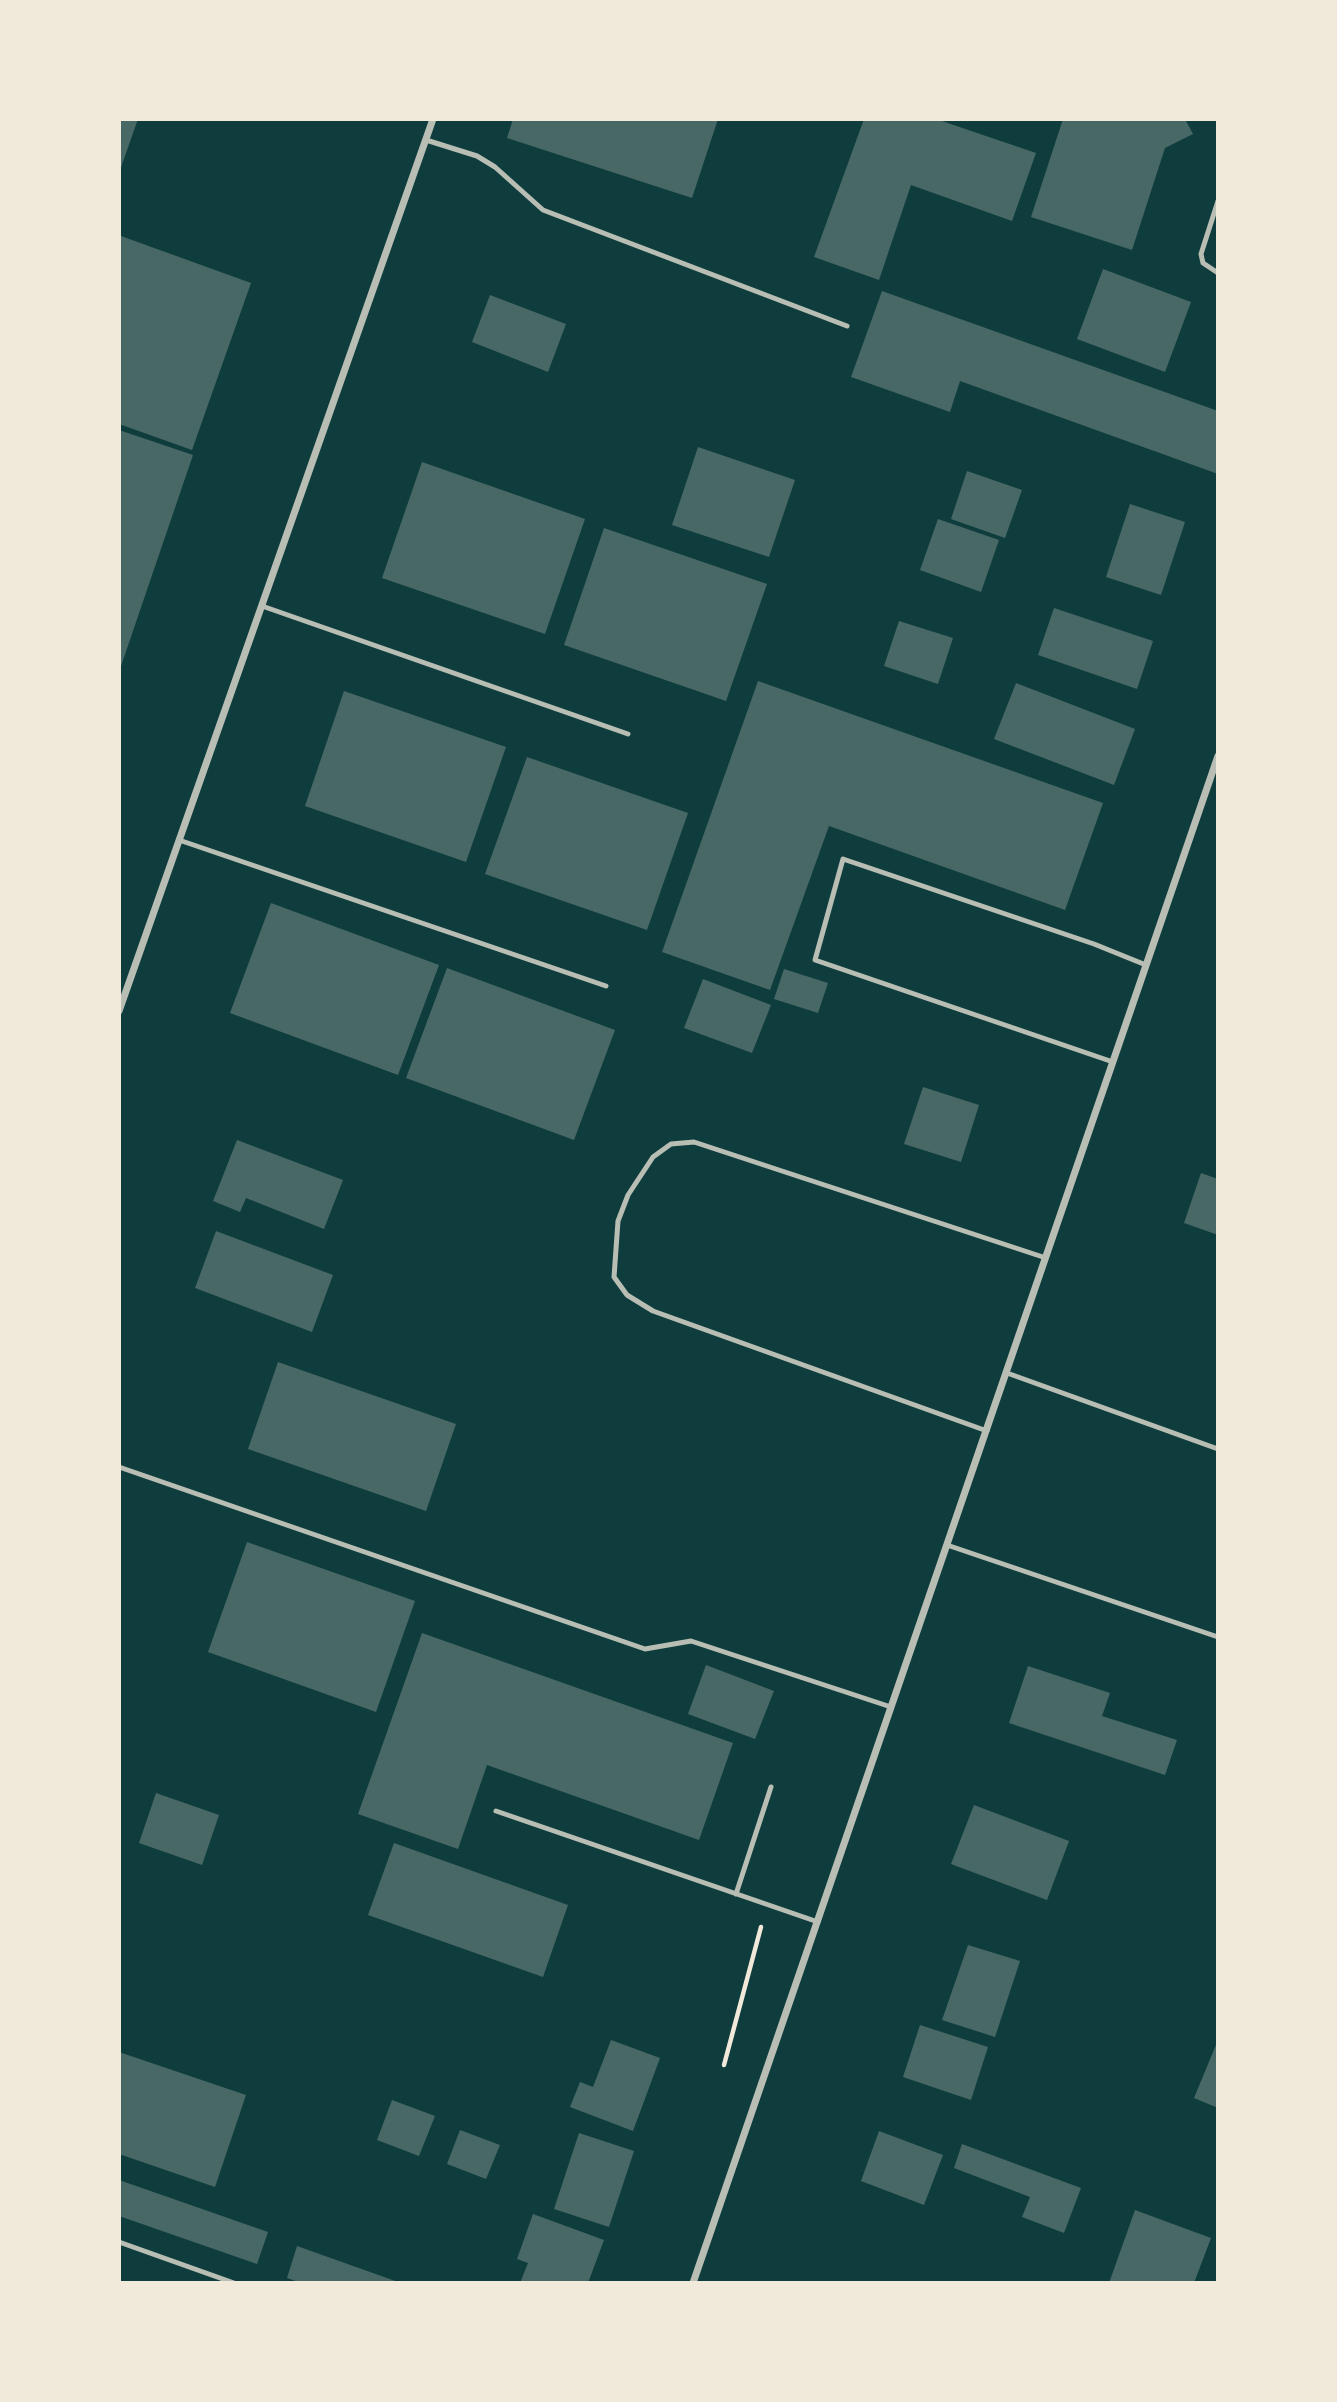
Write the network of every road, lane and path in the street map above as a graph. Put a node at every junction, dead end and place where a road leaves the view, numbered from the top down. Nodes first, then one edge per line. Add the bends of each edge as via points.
1 (433, 119) edge
2 (426, 140) junction
3 (1218, 201) edge
4 (1218, 273) edge
5 (847, 326) dead end
6 (262, 606) junction
7 (628, 734) dead end
8 (1218, 756) edge
9 (179, 840) junction
10 (1146, 964) junction
11 (606, 986) dead end
12 (119, 1011) edge
13 (1114, 1062) junction
14 (1046, 1258) junction
15 (1007, 1373) junction
16 (987, 1431) junction
17 (1218, 1449) edge
18 (119, 1466) edge
19 (947, 1545) junction
20 (1218, 1637) edge
21 (891, 1707) junction
22 (771, 1787) dead end
23 (496, 1811) dead end
24 (736, 1894) junction
25 (766, 1904) junction
26 (818, 1922) junction
27 (724, 2065) dead end
28 (119, 2242) edge
29 (234, 2283) edge
30 (694, 2283) edge

1 - 2 street
2 - 5 lane via 477,156 543,210
2 - 6 street
3 - 4 lane via 1201,254 1203,263
6 - 7 lane
6 - 9 street
8 - 10 street
9 - 11 lane
9 - 12 street
10 - 13 street
10 - 13 lane via 843,859 815,960
13 - 14 street
14 - 15 street
14 - 16 lane via 694,1142 671,1144 653,1157 628,1195 618,1222 614,1277 626,1295 653,1311
15 - 16 street
15 - 17 lane
16 - 19 street
18 - 21 lane via 645,1649 691,1641
19 - 20 lane
19 - 21 street
21 - 26 street
22 - 24 lane
23 - 24 lane
24 - 25 lane
25 - 26 lane
25 - 27 path
26 - 30 street
28 - 29 lane

